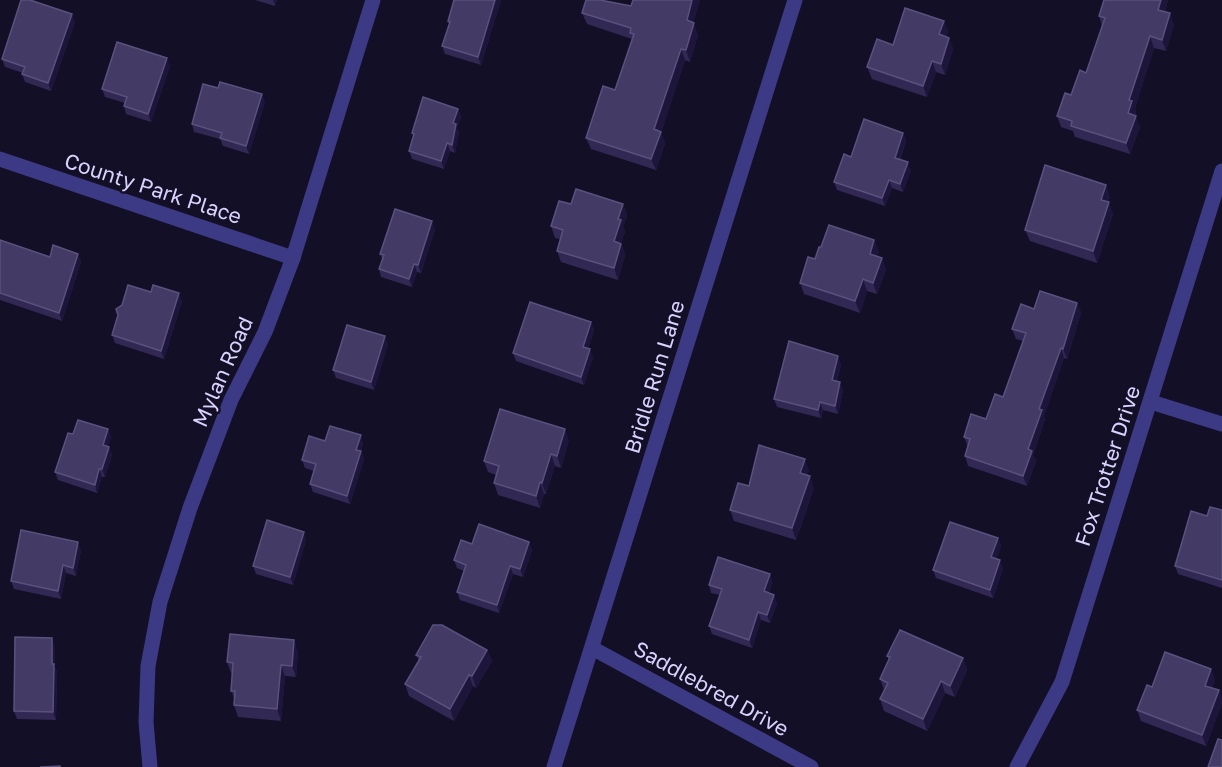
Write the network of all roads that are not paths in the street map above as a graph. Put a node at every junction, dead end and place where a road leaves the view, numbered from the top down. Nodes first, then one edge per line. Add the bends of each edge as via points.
1 (373, 0) edge
2 (795, 0) edge
3 (0, 159) edge
4 (1222, 171) edge
5 (293, 258) junction
6 (1151, 402) junction
7 (1222, 424) edge
8 (592, 648) junction
9 (150, 767) edge
10 (554, 767) edge
11 (811, 767) edge
12 (1017, 767) edge

1 - 5 street, Mylan Road
2 - 8 street, Bridle Run Lane
3 - 5 street, County Park Place
4 - 6 street, Fox Trotter Drive
5 - 9 street, Mylan Road via 265,332 231,400 160,602 148,666 146,722
6 - 7 street
6 - 12 street, Fox Trotter Drive via 1062,682
8 - 10 street, Bridle Run Lane
8 - 11 street, Saddlebred Drive

